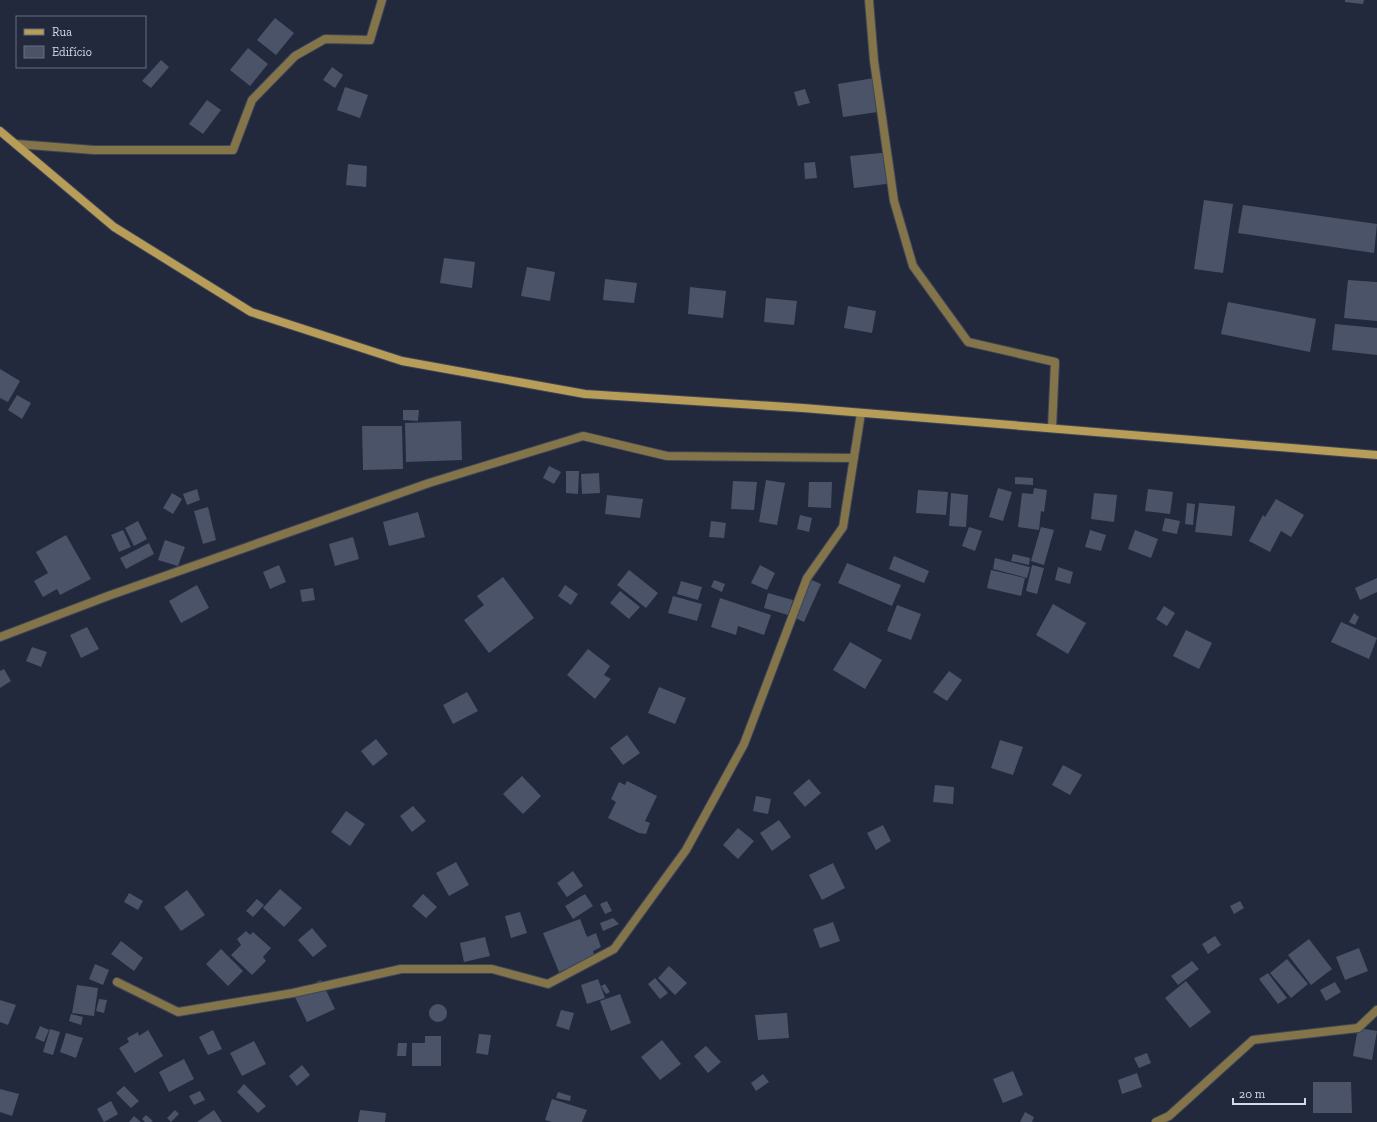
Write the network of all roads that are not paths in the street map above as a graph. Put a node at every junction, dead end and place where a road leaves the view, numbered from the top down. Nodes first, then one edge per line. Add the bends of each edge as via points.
1 (382, 0) edge
2 (869, 0) edge
3 (0, 131) edge
4 (16, 144) junction
5 (861, 412) junction
6 (1052, 428) junction
7 (1377, 455) edge
8 (854, 458) junction
9 (0, 637) edge
10 (117, 982) dead end
11 (1377, 1010) edge
12 (1156, 1122) edge

1 - 4 street via 370,40 325,39 295,56 252,100 233,150 94,150
2 - 6 street via 874,61 894,200 913,266 968,342 1055,362
3 - 4 street
4 - 5 street via 114,227 251,312 395,358 585,394
5 - 6 street
5 - 8 street
6 - 7 street
8 - 9 street via 667,456 583,436 429,483 108,596
8 - 10 street via 842,527 807,578 744,744 686,850 614,949 548,984 492,969 401,969 293,993 178,1012
11 - 12 street via 1358,1028 1253,1040 1169,1116

